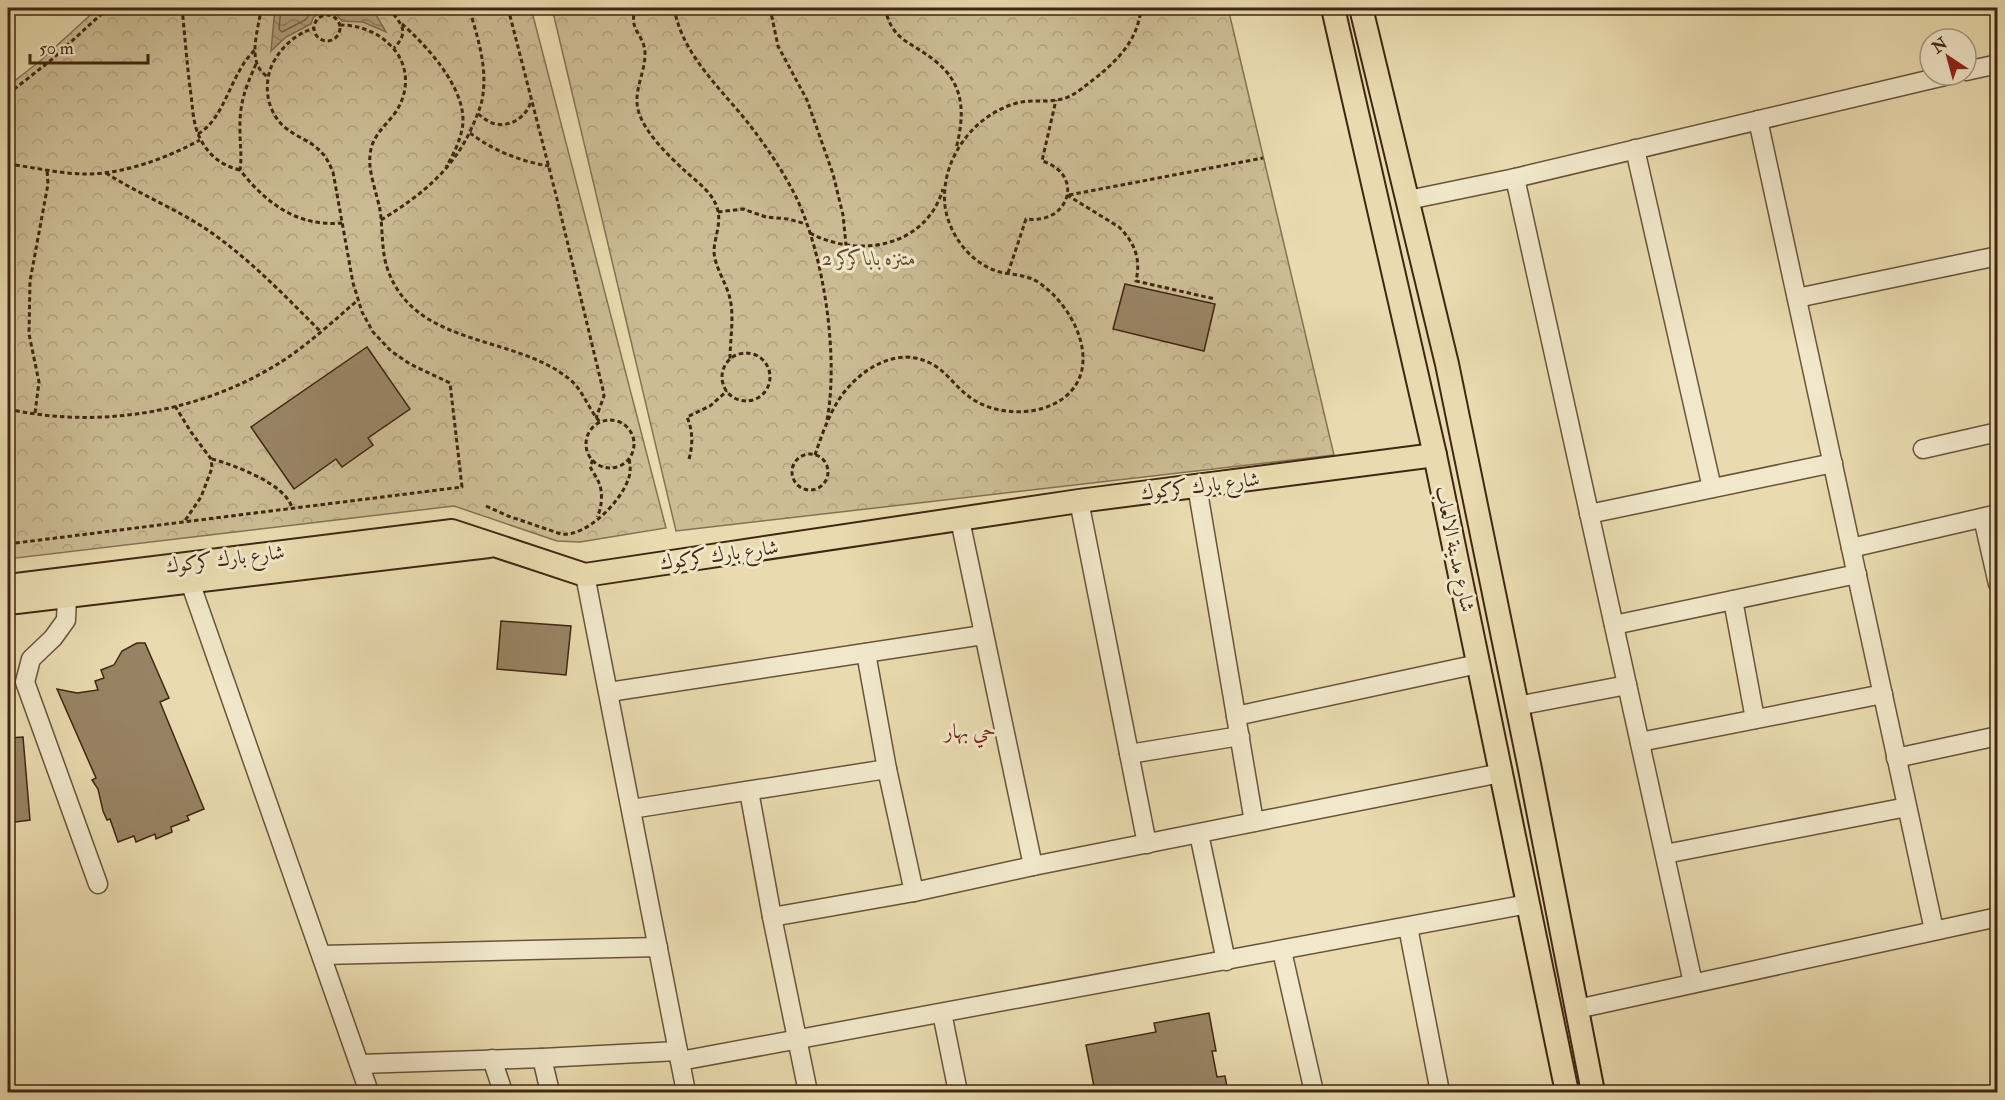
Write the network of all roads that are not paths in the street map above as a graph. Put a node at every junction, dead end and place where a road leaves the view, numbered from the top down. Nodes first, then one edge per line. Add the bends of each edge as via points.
1 (1333, 8) edge
2 (1361, 8) edge
3 (1998, 64) edge
4 (1978, 68) edge
5 (1378, 76) junction
6 (1918, 82) edge
7 (1350, 84) junction
8 (1758, 120) junction
9 (1635, 149) junction
10 (1515, 178) junction
11 (1408, 200) junction
12 (1998, 256) edge
13 (1797, 298) junction
14 (1998, 432) edge
15 (1923, 449) dead end
16 (1435, 455) junction
17 (1833, 463) junction
18 (1197, 486) junction
19 (1712, 488) junction
20 (1079, 501) junction
21 (1589, 514) junction
22 (1990, 516) edge
23 (960, 520) junction
24 (496, 545) junction
25 (1851, 548) junction
26 (1488, 563) junction
27 (1459, 570) junction
28 (1857, 574) junction
29 (585, 575) junction
30 (190, 582) junction
31 (1998, 584) edge
32 (8, 586) edge
33 (68, 596) junction
34 (1733, 600) junction
35 (8, 603) edge
36 (1614, 625) junction
37 (983, 635) junction
38 (867, 653) junction
39 (1478, 664) junction
40 (1627, 685) junction
41 (609, 692) junction
42 (1882, 694) junction
43 (1517, 706) junction
44 (1236, 716) junction
45 (1755, 719) junction
46 (1240, 736) junction
47 (1998, 736) edge
48 (1640, 742) junction
49 (1129, 754) junction
50 (1896, 758) junction
51 (888, 769) junction
52 (1501, 773) junction
53 (749, 791) junction
54 (1907, 807) junction
55 (632, 809) junction
56 (1254, 822) junction
57 (1199, 834) junction
58 (1147, 844) junction
59 (1665, 854) junction
60 (1033, 866) junction
61 (98, 884) dead end
62 (914, 892) junction
63 (1528, 904) junction
64 (772, 917) junction
65 (1998, 917) edge
66 (1408, 927) junction
67 (1934, 930) junction
68 (658, 946) junction
69 (1282, 951) junction
70 (322, 955) junction
71 (1226, 961) junction
72 (1693, 982) junction
73 (1577, 1009) junction
74 (942, 1013) junction
75 (797, 1040) junction
76 (679, 1056) junction
77 (542, 1058) junction
78 (492, 1059) junction
79 (360, 1064) junction
80 (369, 1092) edge
81 (502, 1092) edge
82 (550, 1092) edge
83 (686, 1092) edge
84 (808, 1092) edge
85 (958, 1092) edge
86 (1314, 1092) edge
87 (1440, 1092) edge
88 (1567, 1092) edge
89 (1593, 1092) edge

1 - 7 main road, شارع مدينة الالعاب
2 - 5 main road, شارع مدينة الالعاب
3 - 4 street
5 - 7 main road
5 - 11 main road, شارع مدينة الالعاب
6 - 8 street
7 - 16 main road, شارع مدينة الالعاب
8 - 9 street
8 - 13 street
9 - 10 street
9 - 19 street
10 - 11 street
10 - 21 street
11 - 26 main road, شارع مدينة الالعاب
12 - 13 street
13 - 17 street
14 - 15 street
16 - 18 main road, شارع بارك كركوك
16 - 27 main road, شارع مدينة الالعاب
17 - 19 street
17 - 25 street
18 - 20 main road, شارع بارك كركوك
18 - 44 street
19 - 21 street
20 - 23 main road, شارع بارك كركوك
20 - 49 street
21 - 36 street
22 - 25 street
22 - 31 street
23 - 29 main road, شارع بارك كركوك
23 - 37 street
24 - 29 main road, شارع بارك كركوك
24 - 30 main road
24 - 32 main road, شارع بارك كركوك via 452,531
25 - 28 street
26 - 27 main road
26 - 43 main road, شارع مدينة الالعاب
27 - 39 main road, شارع مدينة الالعاب
28 - 34 street
28 - 42 street
29 - 41 street
30 - 33 main road
30 - 70 street
33 - 35 main road
33 - 61 street via 66,620 31,659 25,682
34 - 36 street
34 - 45 street
36 - 40 street
37 - 38 street
37 - 60 street
38 - 41 street
38 - 51 street
39 - 44 street
39 - 52 main road, شارع مدينة الالعاب
40 - 43 street
40 - 48 street
41 - 55 street
42 - 45 street
42 - 50 street
43 - 73 main road, شارع مدينة الالعاب
44 - 46 street
45 - 48 street
46 - 49 street
46 - 56 street
47 - 50 street
48 - 59 street
49 - 58 street
50 - 54 street
51 - 53 street
51 - 62 street
52 - 56 street
52 - 63 main road, شارع مدينة الالعاب
53 - 55 street
53 - 64 street
54 - 59 street
54 - 67 street
55 - 68 street
56 - 57 street
57 - 58 street
57 - 71 street
58 - 60 street
59 - 72 street
60 - 62 street
62 - 64 street
63 - 66 street
63 - 88 main road, شارع مدينة الالعاب
64 - 75 street
65 - 67 street
66 - 69 street
66 - 87 street
67 - 72 street
68 - 70 street
68 - 76 street
69 - 71 street
69 - 86 street
70 - 79 street
71 - 74 street
72 - 73 street
73 - 89 main road, شارع مدينة الالعاب
74 - 75 street
74 - 85 street
75 - 76 street
75 - 84 street
76 - 77 street
76 - 83 street
77 - 78 street
77 - 82 street
78 - 79 street
78 - 81 street
79 - 80 street

